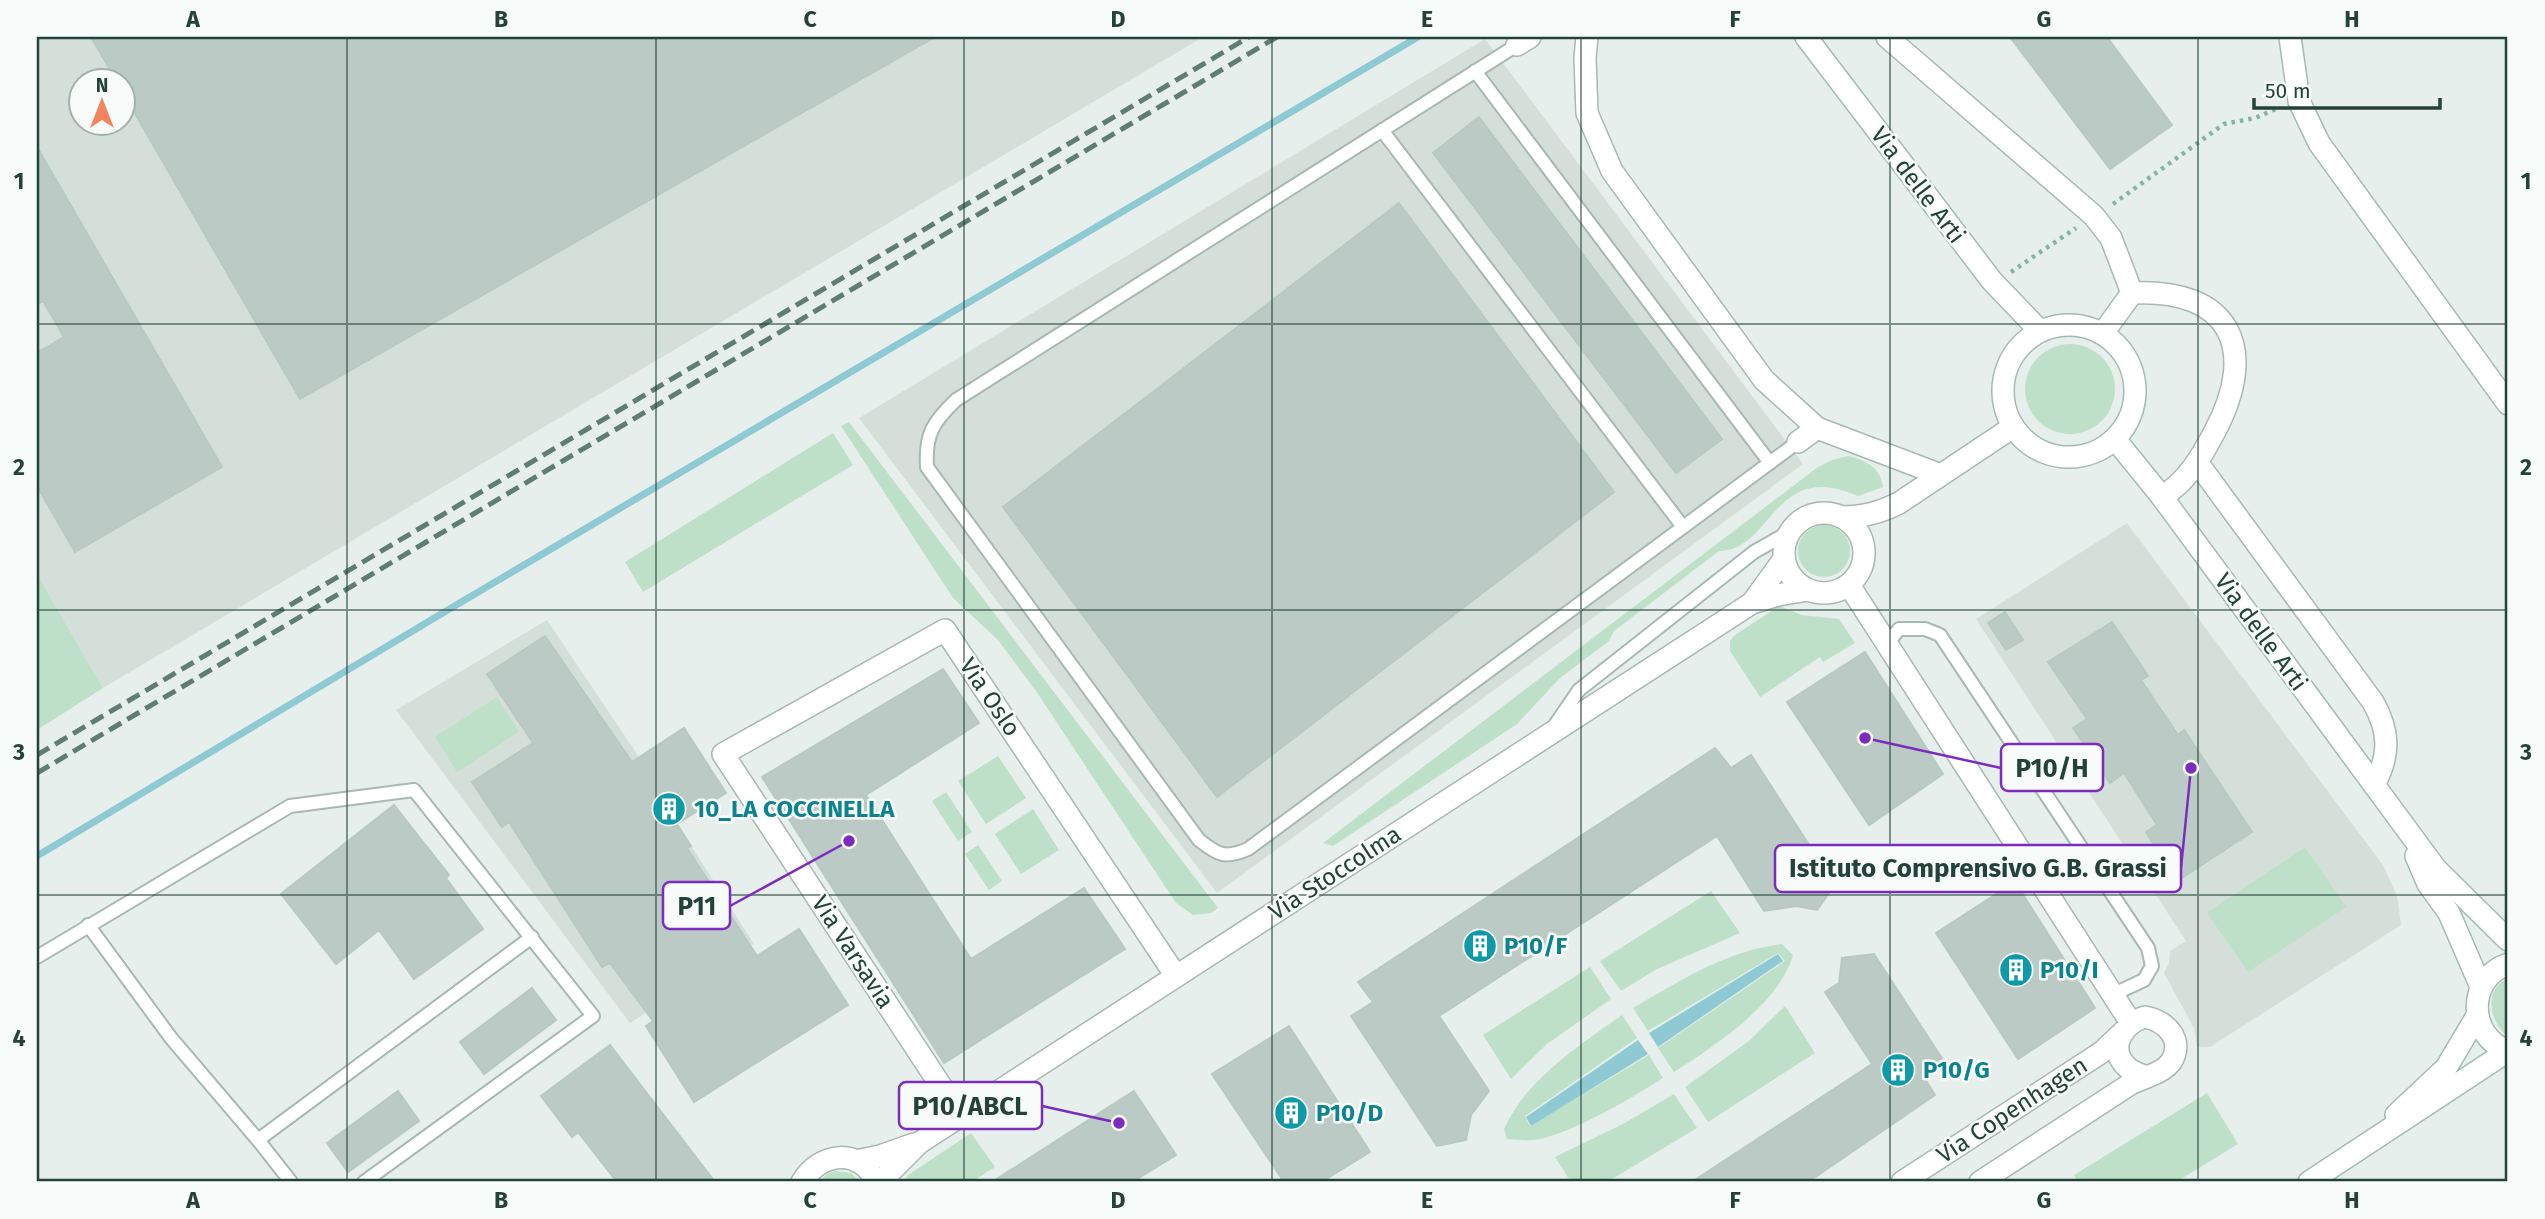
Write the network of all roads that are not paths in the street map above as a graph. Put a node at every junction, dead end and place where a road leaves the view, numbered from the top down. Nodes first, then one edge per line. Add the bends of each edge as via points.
1 (1587, 37) edge
2 (1806, 37) edge
3 (1887, 37) edge
4 (2290, 37) edge
5 (1523, 41) edge
6 (1475, 71) junction
7 (1382, 130) junction
8 (2132, 293) junction
9 (2040, 331) junction
10 (2103, 333) junction
11 (2508, 404) edge
12 (2013, 427) junction
13 (1817, 428) junction
14 (2115, 439) junction
15 (1798, 442) joint
16 (2197, 462) junction
17 (1770, 463) junction
18 (1941, 475) junction
19 (2162, 497) junction
20 (1899, 503) junction
21 (1842, 517) junction
22 (1683, 527) junction
23 (1791, 531) junction
24 (1865, 553) junction
25 (1784, 559) junction
26 (1849, 585) junction
27 (1808, 590) junction
28 (1752, 603) junction
29 (1886, 644) junction
30 (1549, 734) junction
31 (723, 754) joint
32 (2374, 785) junction
33 (2405, 828) junction
34 (88, 925) junction
35 (531, 937) junction
36 (2508, 940) edge
37 (37, 957) edge
38 (2508, 964) edge
39 (1175, 976) junction
40 (2481, 987) junction
41 (2112, 995) junction
42 (2477, 1016) junction
43 (2125, 1029) junction
44 (2508, 1051) edge
45 (2147, 1077) junction
46 (960, 1115) junction
47 (258, 1140) junction
48 (2374, 1140) junction
49 (919, 1143) junction
50 (856, 1161) junction
51 (291, 1182) edge
52 (365, 1182) edge
53 (802, 1182) edge
54 (876, 1182) edge
55 (885, 1182) edge
56 (1902, 1182) edge
57 (1980, 1182) edge
58 (2309, 1182) edge

1 - 13 street via 1587,113 1612,171 1764,380
2 - 9 street, Via delle Arti via 1992,281
3 - 8 street via 2094,216 2111,239
4 - 11 street via 2299,101 2328,158
5 - 6 lane
6 - 7 lane
6 - 17 lane
7 - 22 lane
7 - 22 lane via 956,400 930,430 927,467 1199,840 1217,854 1235,855 1248,849
8 - 10 street
8 - 16 street via 2188,299 2215,314 2227,329 2235,359 2234,384 2227,409
9 - 10 street via 2072,324
9 - 12 street via 2022,344 2009,362 2003,384 2004,407
10 - 14 street via 2130,363 2135,383 2131,413
12 - 14 street via 2042,452 2061,456 2080,456
12 - 18 street
13 - 15 street
13 - 18 street
14 - 19 street, Via delle Arti
15 - 17 lane
16 - 19 street
16 - 32 street via 2378,711 2386,751
17 - 22 lane
18 - 20 street
19 - 32 street, Via delle Arti
20 - 21 street via 1880,513
20 - 24 street via 1872,534
21 - 23 street via 1812,515
21 - 24 street via 1856,528
23 - 25 street
23 - 30 lane via 1754,552 1579,690
24 - 26 street via 1862,568
25 - 27 street via 1790,575
25 - 28 street, Via Stoccolma
26 - 27 street via 1836,592
26 - 29 street
27 - 28 street, Via Stoccolma
28 - 30 street, Via Stoccolma
29 - 41 street
29 - 41 lane via 1899,629 1925,629 1940,635 2148,948 2152,966 2144,980
30 - 39 street, Via Stoccolma
31 - 39 street, Via Oslo via 945,630
31 - 46 street, Via Varsavia
32 - 33 street, Via delle Arti
33 - 36 street via 2436,869
33 - 40 street
34 - 35 lane via 290,806 414,790
34 - 37 lane
34 - 47 lane via 171,1038
35 - 47 lane
35 - 52 lane via 593,1016
38 - 40 street via 2489,975
39 - 46 street, Via Stoccolma
40 - 42 street
41 - 43 street
42 - 44 street via 2491,1041
42 - 48 street via 2446,1068
43 - 45 street via 2118,1050 2121,1059 2126,1067
43 - 45 street via 2145,1017 2165,1024 2172,1033 2171,1062
43 - 56 street, Via Copenhagen via 2102,1052
44 - 48 street
45 - 57 street, Via Copenhagen
46 - 49 street, Via Stoccolma
47 - 51 lane
48 - 58 street
49 - 50 street, Via Stoccolma
49 - 55 street, Via Stoccolma
50 - 53 street, Via Stoccolma via 831,1158 809,1171
50 - 54 street

